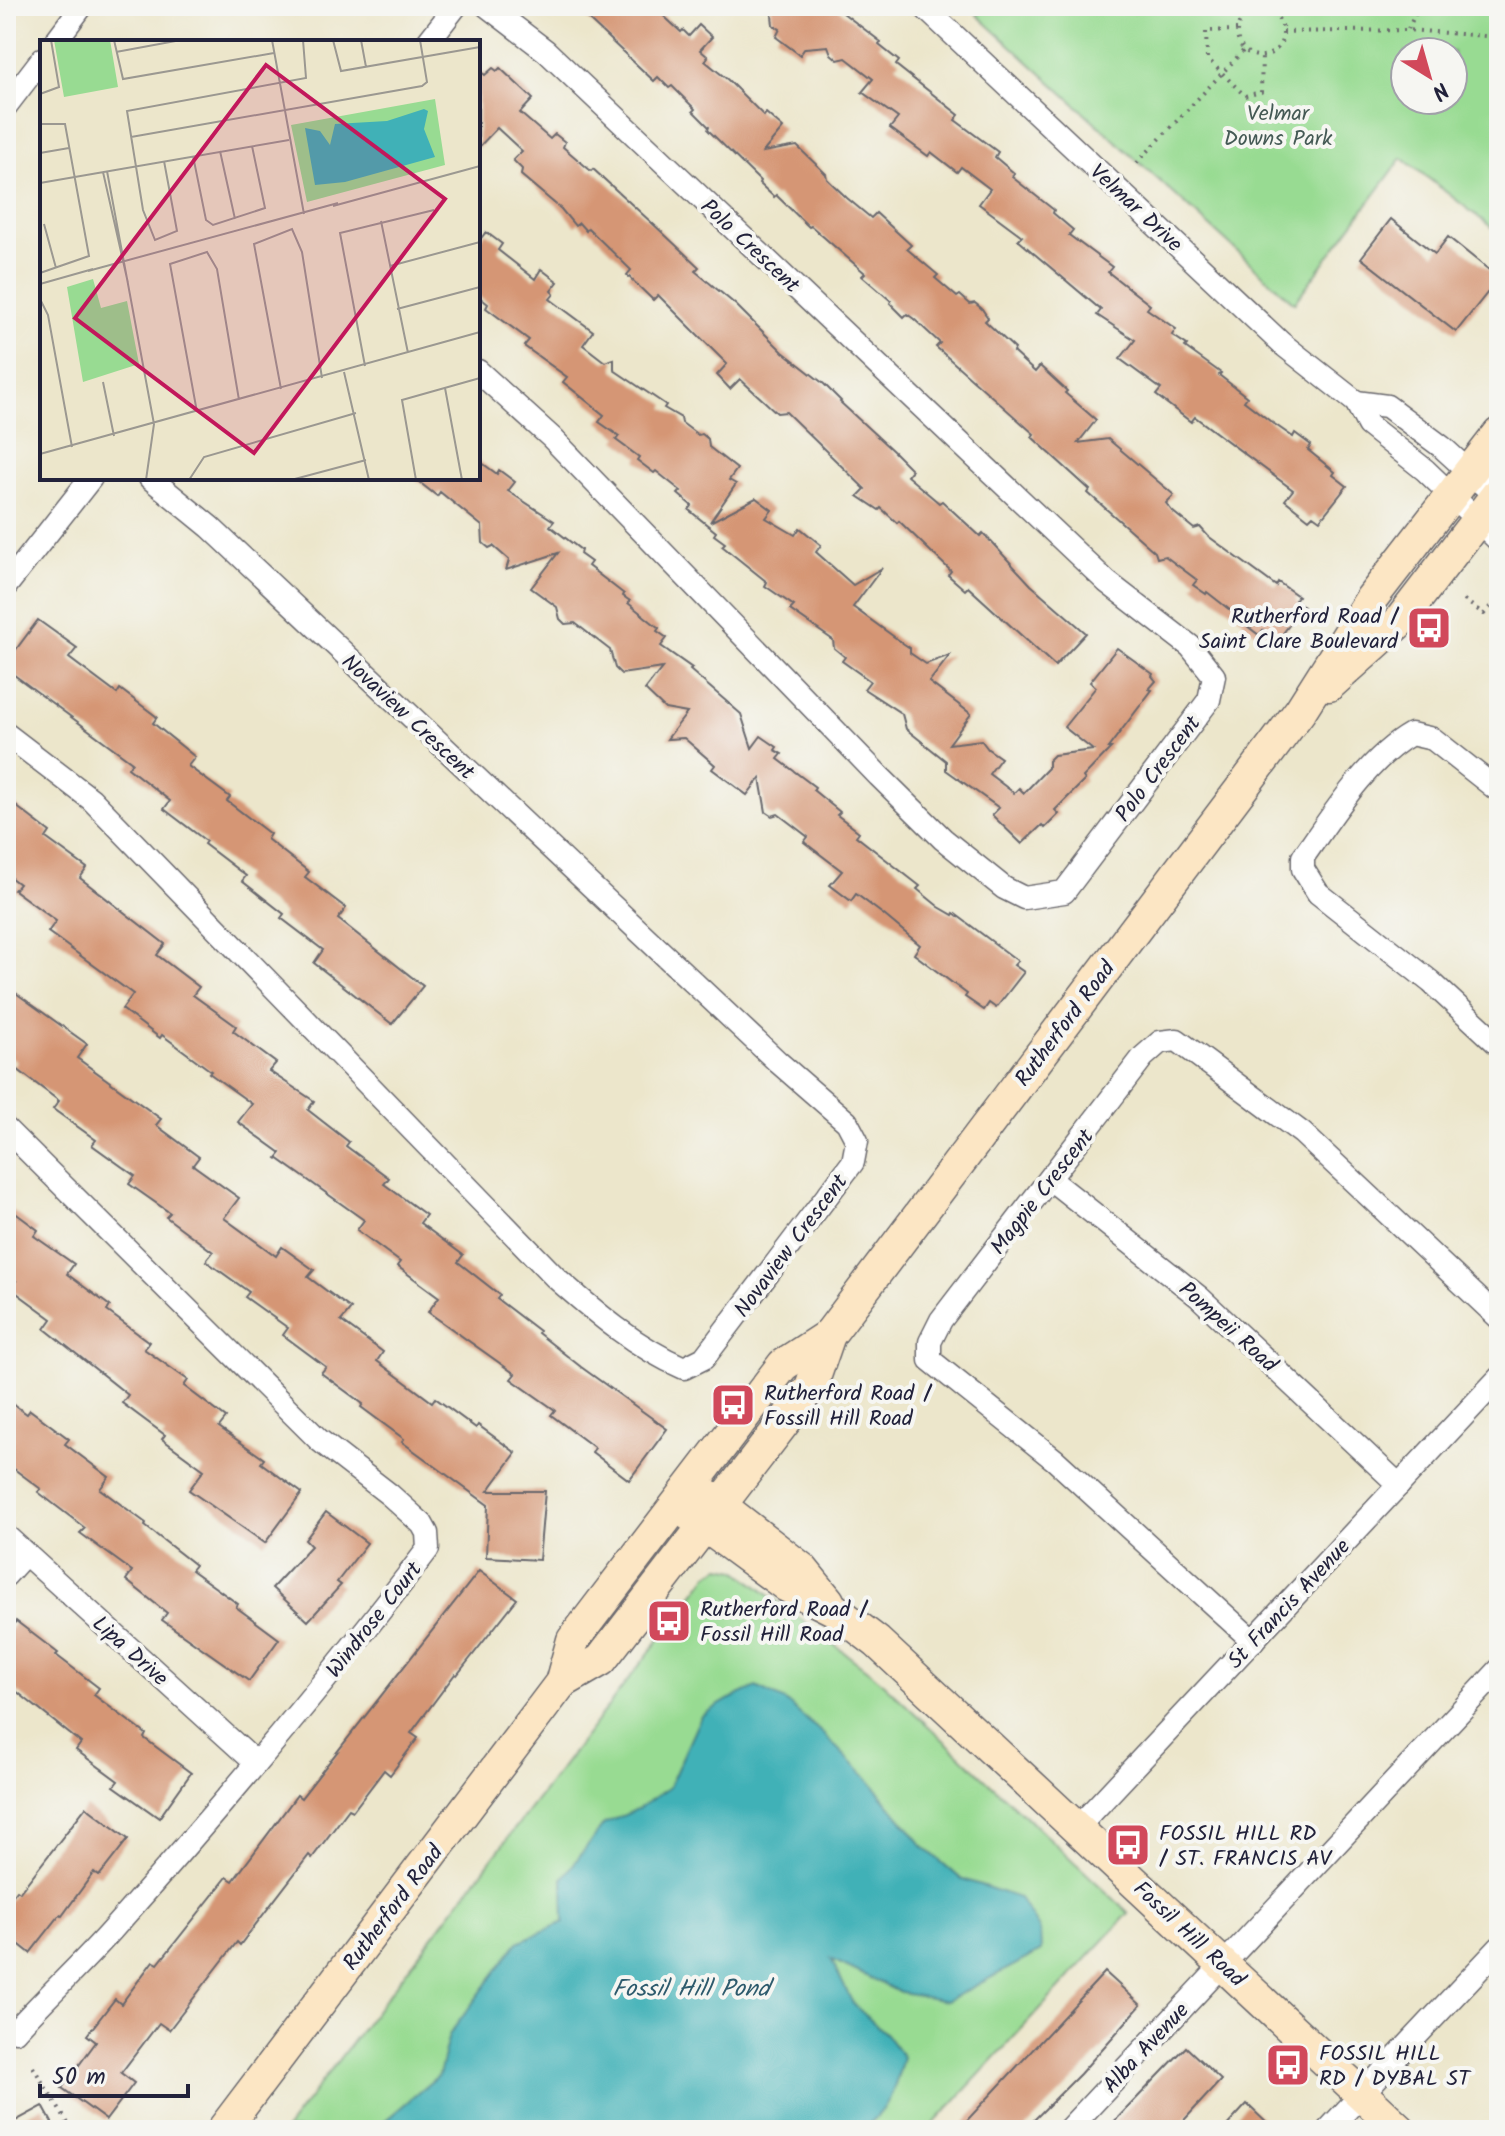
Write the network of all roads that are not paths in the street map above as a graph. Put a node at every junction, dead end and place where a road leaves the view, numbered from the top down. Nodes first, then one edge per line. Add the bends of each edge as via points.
1 (82, 6) edge
2 (456, 6) edge
3 (487, 6) edge
4 (923, 6) edge
5 (56, 40) edge
6 (430, 40) edge
7 (40, 62) edge
8 (6, 106) edge
9 (480, 373) edge
10 (1499, 434) edge
11 (89, 480) edge
12 (152, 480) edge
13 (1461, 484) junction
14 (1494, 509) edge
15 (6, 586) edge
16 (1300, 711) junction
17 (6, 734) edge
18 (1499, 791) edge
19 (1499, 1045) edge
20 (6, 1129) edge
21 (1050, 1179) junction
22 (1499, 1318) edge
23 (829, 1335) junction
24 (1499, 1378) edge
25 (1399, 1485) junction
26 (684, 1494) junction
27 (713, 1516) junction
28 (6, 1536) edge
29 (25, 1554) junction
30 (6, 1575) edge
31 (1253, 1641) junction
32 (1499, 1670) edge
33 (561, 1683) junction
34 (256, 1763) junction
35 (1077, 1828) junction
36 (1499, 1948) edge
37 (1223, 1965) junction
38 (15, 2031) dead end
39 (1361, 2095) junction
40 (223, 2130) edge
41 (1068, 2130) edge
42 (1328, 2130) edge
43 (1400, 2130) edge

1 - 5 street
2 - 6 street
3 - 9 street, Polo Crescent via 546,51 1107,582 1190,646 1214,676 1209,700 1064,892 1024,898 943,839 552,438
4 - 13 street, Velmar Drive via 1281,343 1356,402 1387,406 1442,447
7 - 8 street
10 - 13 main road, Rutherford Road
11 - 15 street
12 - 17 street, Novaview Crescent via 210,527 847,1122 857,1141 853,1162 704,1358 684,1368 658,1357 555,1277 91,799
13 - 14 street, Velmar Drive
13 - 16 main road, Rutherford Road via 1371,599
14 - 16 main road, Rutherford Road via 1399,622
16 - 23 main road, Rutherford Road
18 - 19 street via 1433,739 1411,734 1393,744 1349,794 1303,857 1303,869 1318,893 1431,982
20 - 34 street, Windrose Court via 319,1440 390,1495 427,1533 428,1549 420,1560
21 - 22 street, Magpie Crescent via 1143,1057 1160,1042 1177,1040 1302,1133
21 - 25 street, Pompeii Road via 1199,1297
21 - 31 street, Magpie Crescent via 941,1320 930,1342 930,1360 1055,1460
23 - 26 main road, Rutherford Road via 783,1365
23 - 27 main road, Rutherford Road via 811,1387
24 - 25 street, St Francis Avenue
25 - 31 street, St Francis Avenue
26 - 27 main road, Fossil Hill Road
26 - 33 main road, Rutherford Road via 573,1640
27 - 33 main road, Rutherford Road via 601,1660
27 - 35 main road, Fossil Hill Road via 787,1586 835,1610 877,1642
28 - 29 street, Lipa Drive
29 - 30 street
29 - 34 street, Lipa Drive
31 - 35 street, St Francis Avenue
32 - 37 street, Alba Avenue
33 - 40 main road, Rutherford Road
34 - 38 street, Windrose Court via 109,1933
35 - 37 main road, Fossil Hill Road
36 - 39 street
37 - 39 main road, Fossil Hill Road
37 - 41 street, Alba Avenue
39 - 42 street
39 - 43 main road, Fossil Hill Road

